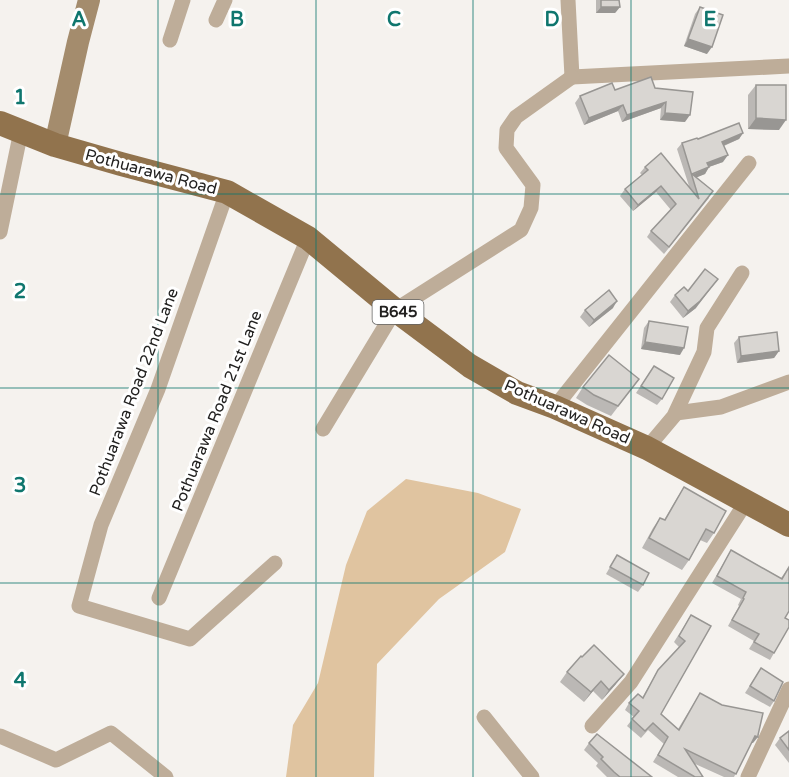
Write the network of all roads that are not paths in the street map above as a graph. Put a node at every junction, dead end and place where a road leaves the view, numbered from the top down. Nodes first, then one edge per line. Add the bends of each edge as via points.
1 (89, 0) edge
2 (183, 0) edge
3 (225, 0) edge
4 (568, 0) edge
5 (216, 20) dead end
6 (170, 40) dead end
7 (789, 66) edge
8 (572, 77) junction
9 (11, 127) edge
10 (55, 145) junction
11 (749, 163) dead end
12 (227, 192) junction
13 (0, 232) edge
14 (308, 238) junction
15 (742, 273) dead end
16 (395, 310) junction
17 (789, 382) edge
18 (555, 407) junction
19 (676, 413) junction
20 (323, 429) dead end
21 (647, 448) junction
22 (746, 502) junction
23 (789, 525) edge
24 (275, 563) dead end
25 (159, 598) dead end
26 (789, 689) edge
27 (484, 717) dead end
28 (592, 726) dead end
29 (0, 736) edge
30 (166, 777) edge
31 (532, 777) edge
32 (748, 777) edge

1 - 10 street
2 - 6 street
3 - 5 street
4 - 8 street
7 - 8 street
8 - 16 street via 516,117 507,130 506,148 532,185 531,208 521,230
9 - 10 main road, Pothuarawa Road / B645
9 - 13 street
10 - 12 main road, Pothuarawa Road / B645
11 - 18 street
12 - 14 main road, Pothuarawa Road / B645
12 - 24 street, Pothuarawa Road 22nd Lane via 158,389 101,525 79,606 190,639
14 - 16 main road, Pothuarawa Road / B645
14 - 25 street, Pothuarawa Road 21st Lane
15 - 19 street via 707,328 704,352
16 - 18 main road, Pothuarawa Road / B645 via 470,366 517,393
16 - 20 street
17 - 19 street via 721,407
18 - 21 main road, Pothuarawa Road / B645
19 - 21 street
21 - 22 main road, Pothuarawa Road / B645
22 - 23 main road, Pothuarawa Road / B645
22 - 28 street via 631,682
26 - 32 street
27 - 31 street
29 - 30 street via 56,760 111,734

